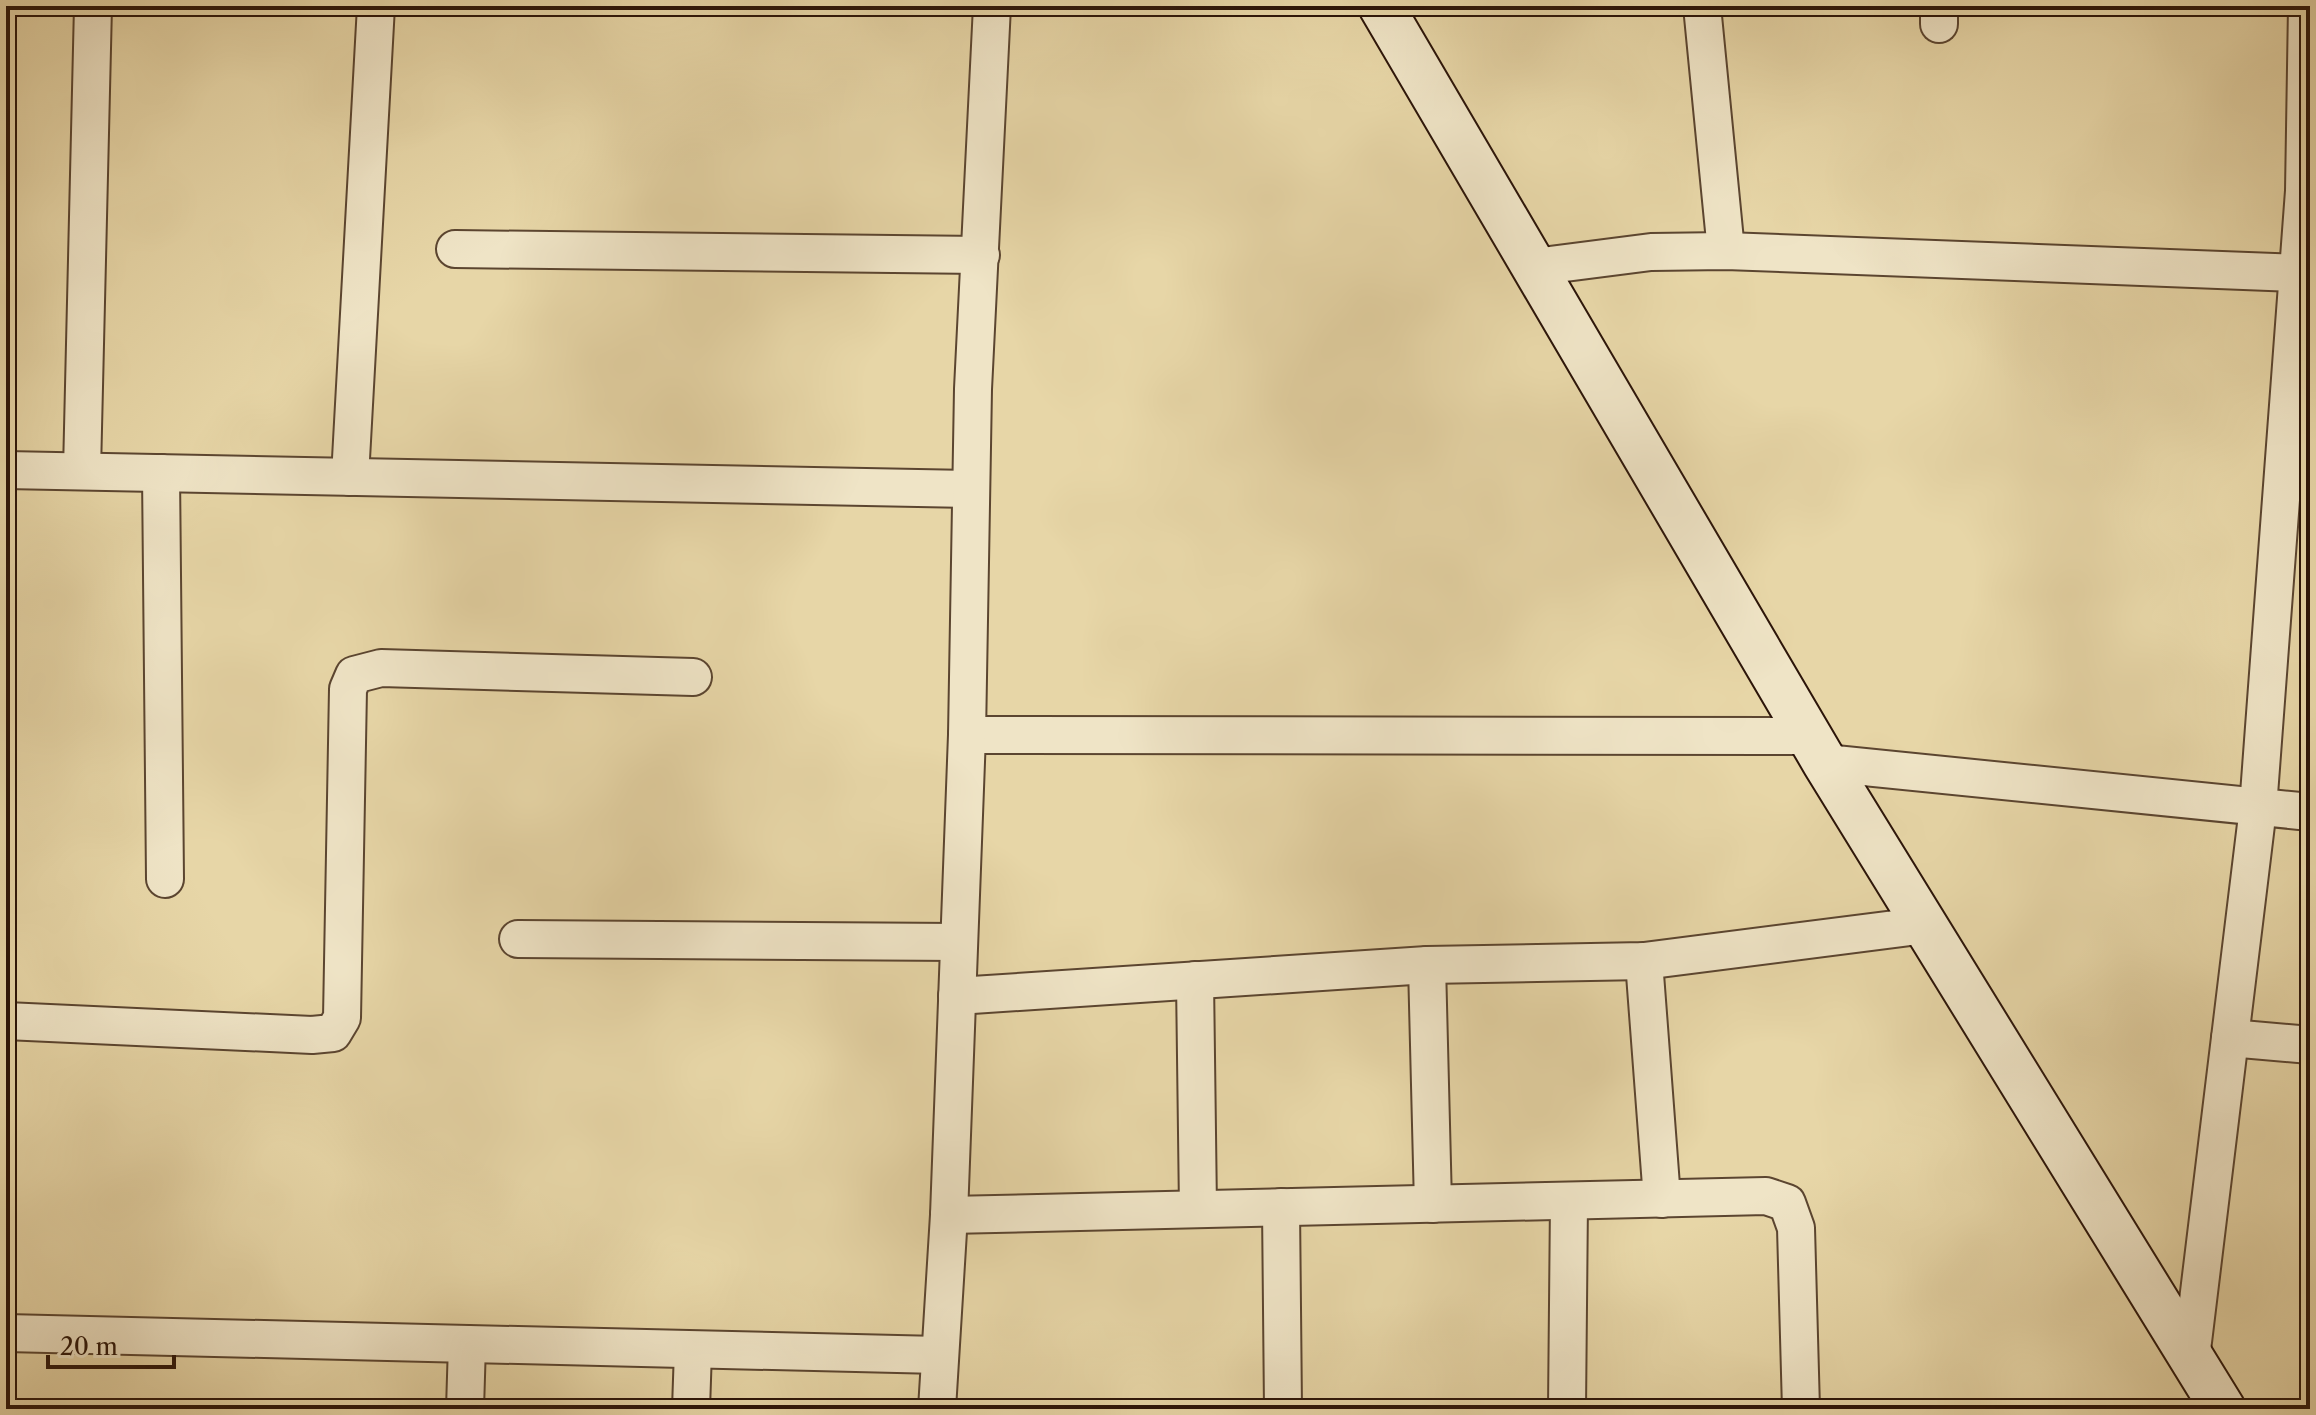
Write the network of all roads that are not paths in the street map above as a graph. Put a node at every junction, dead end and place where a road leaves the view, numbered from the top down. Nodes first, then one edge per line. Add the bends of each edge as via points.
1 (93, 6) edge
2 (376, 6) edge
3 (992, 6) edge
4 (1381, 6) edge
5 (1702, 6) edge
6 (2307, 6) edge
7 (2307, 191) edge
8 (455, 249) dead end
9 (1726, 251) junction
10 (981, 255) junction
11 (1534, 267) junction
12 (2298, 273) junction
13 (6, 470) edge
14 (82, 471) junction
15 (161, 473) junction
16 (350, 477) junction
17 (970, 489) junction
18 (693, 677) dead end
19 (967, 735) junction
20 (1818, 749) junction
21 (2258, 808) junction
22 (2310, 812) edge
23 (165, 879) dead end
24 (1926, 925) junction
25 (518, 939) dead end
26 (959, 942) junction
27 (1644, 961) junction
28 (1427, 965) junction
29 (1195, 980) junction
30 (957, 996) junction
31 (6, 1021) edge
32 (2230, 1038) junction
33 (2310, 1045) edge
34 (1662, 1199) junction
35 (1569, 1201) junction
36 (1433, 1204) junction
37 (1281, 1207) junction
38 (1198, 1209) junction
39 (949, 1215) junction
40 (6, 1333) edge
41 (467, 1344) junction
42 (693, 1350) junction
43 (939, 1355) junction
44 (2191, 1358) junction
45 (465, 1409) edge
46 (691, 1409) edge
47 (937, 1409) edge
48 (1283, 1409) edge
49 (1567, 1409) edge
50 (1801, 1409) edge
51 (2223, 1409) edge

1 - 14 street
2 - 16 street
3 - 10 street
4 - 11 street
5 - 9 street
6 - 7 street
7 - 12 street
8 - 10 street
9 - 11 street via 1651,252
9 - 12 street
10 - 17 street
11 - 20 street
12 - 21 street
13 - 14 street
14 - 15 street
15 - 16 street
15 - 23 street
16 - 17 street
17 - 19 street
18 - 31 street via 381,668 354,675 348,689 342,1018 333,1033
19 - 20 street
19 - 26 street
20 - 21 street
20 - 24 street
21 - 22 street
21 - 32 street
24 - 27 street
24 - 44 street
25 - 26 street
26 - 30 street
27 - 28 street
27 - 34 street
28 - 29 street
28 - 36 street
29 - 30 street
29 - 38 street
30 - 39 street
32 - 33 street
32 - 44 street
34 - 35 street
34 - 50 street via 1766,1196 1787,1203 1799,1261
35 - 36 street
35 - 49 street
36 - 37 street
37 - 38 street
37 - 48 street
38 - 39 street
39 - 43 street
40 - 41 street
41 - 42 street
41 - 45 street
42 - 43 street
42 - 46 street
43 - 47 street
44 - 51 street

